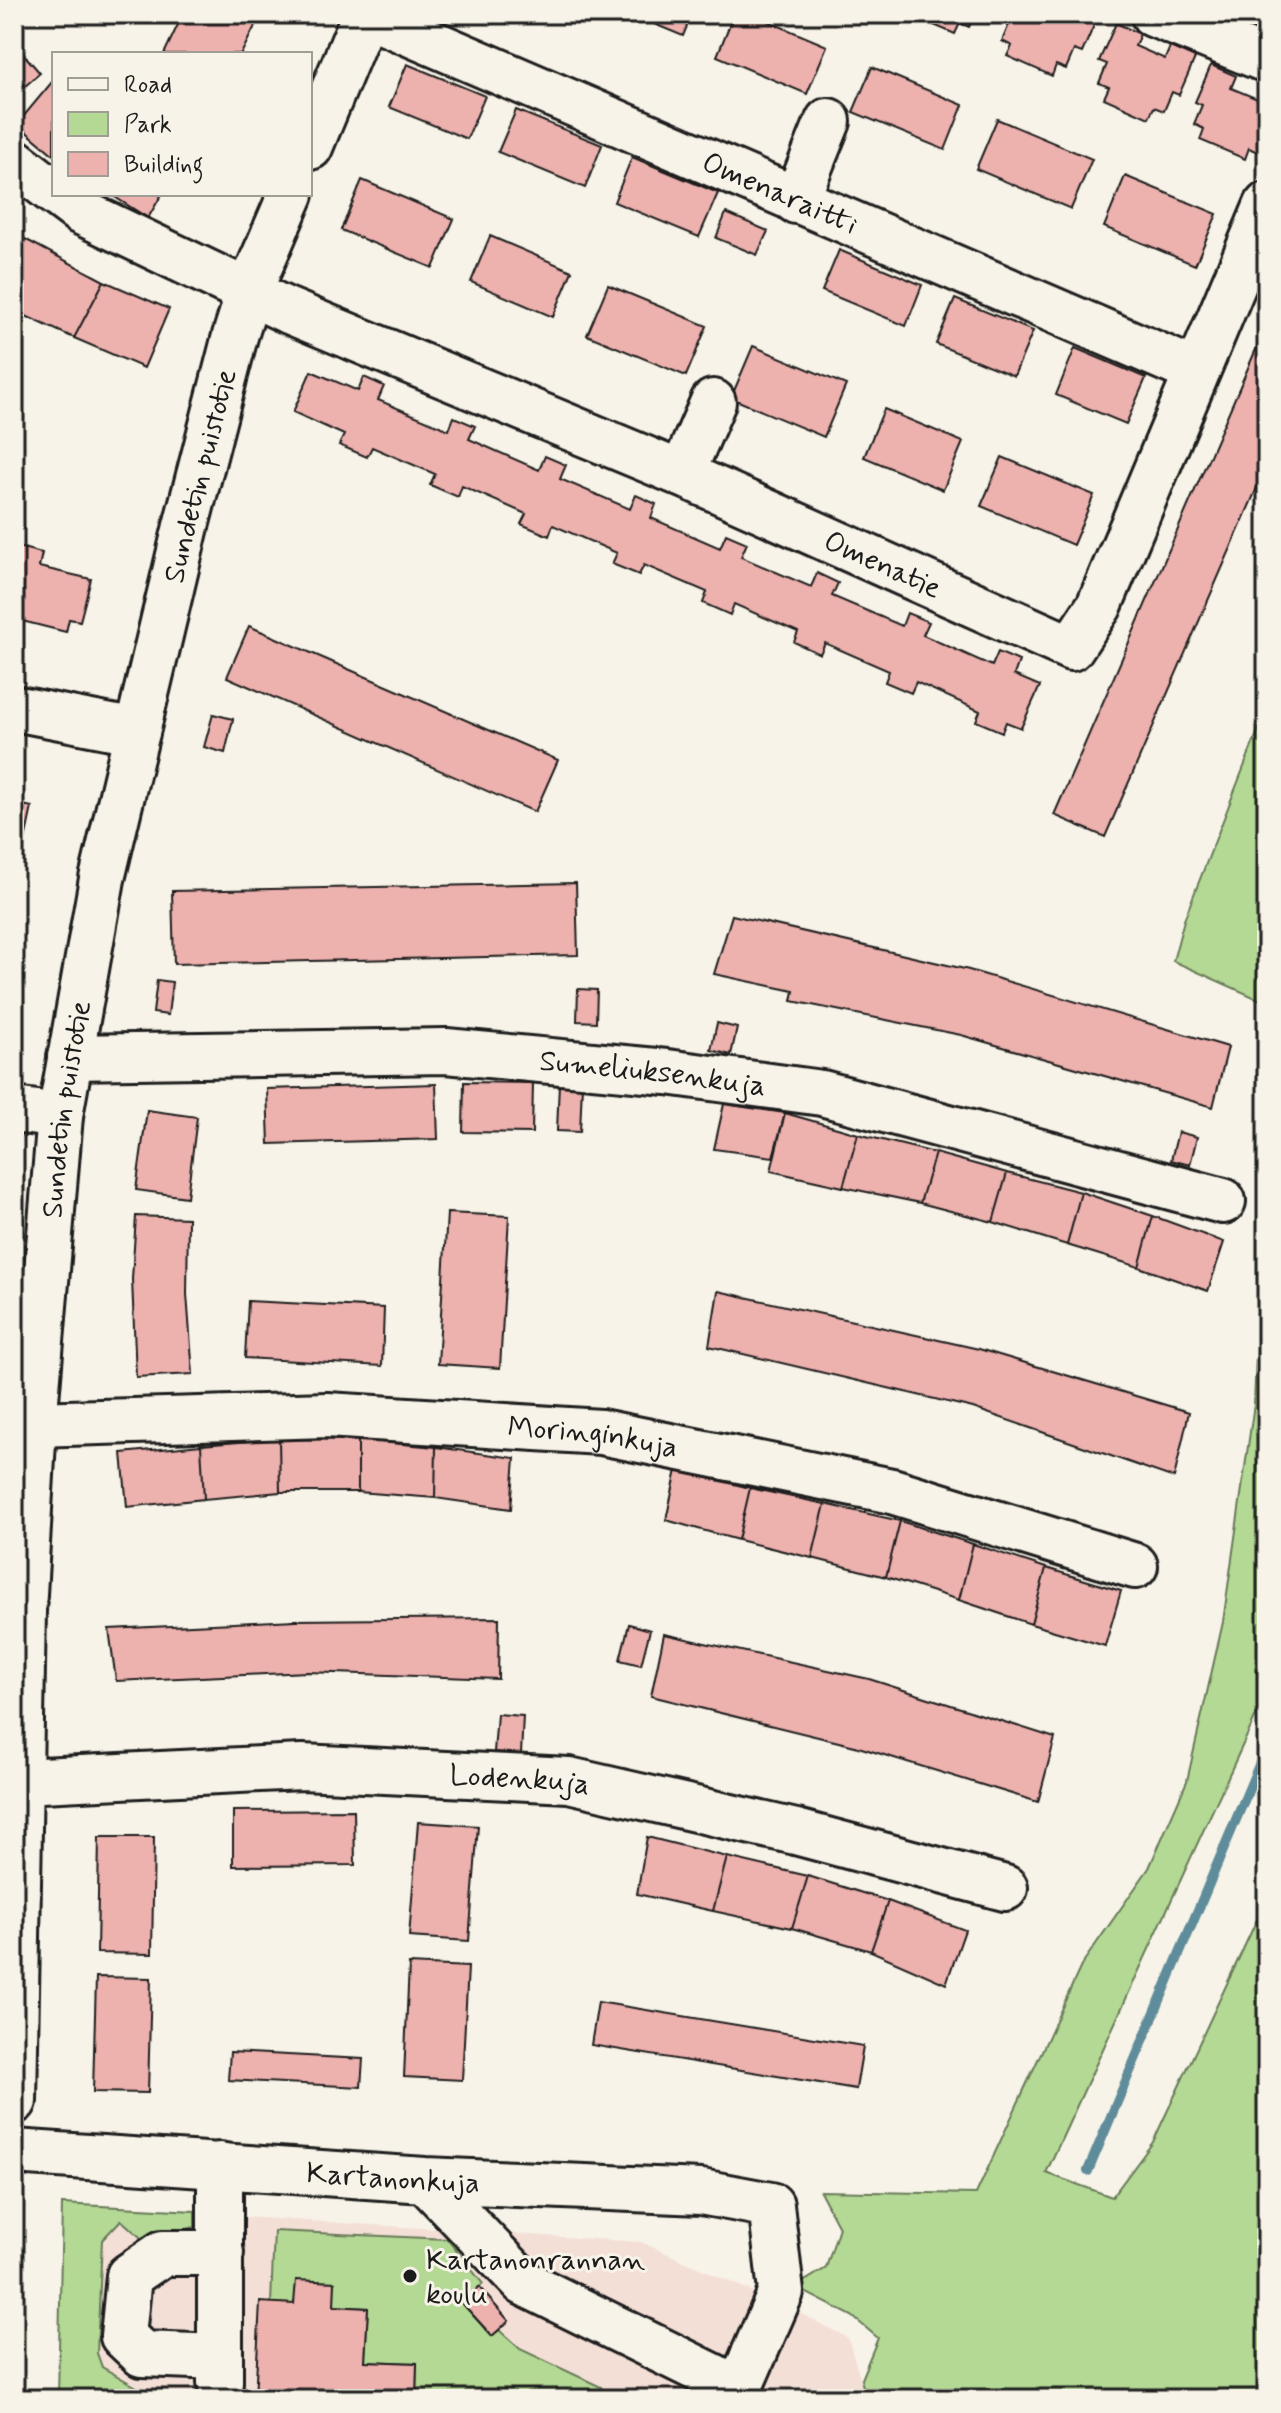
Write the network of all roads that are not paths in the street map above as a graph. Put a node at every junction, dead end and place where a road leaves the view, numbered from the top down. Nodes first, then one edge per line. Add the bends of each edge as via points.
1 (365, 14) edge
2 (1153, 14) edge
3 (1267, 60) edge
4 (828, 121) dead end
5 (312, 142) edge
6 (14, 161) edge
7 (52, 191) edge
8 (59, 196) edge
9 (290, 196) edge
10 (796, 201) junction
11 (1267, 205) edge
12 (249, 292) junction
13 (1195, 371) junction
14 (713, 402) dead end
15 (682, 474) junction
16 (14, 708) edge
17 (137, 732) junction
18 (70, 1057) junction
19 (14, 1110) edge
20 (60, 1116) junction
21 (1223, 1201) dead end
22 (34, 1424) junction
23 (22, 1512) edge
24 (1135, 1566) dead end
25 (21, 1781) junction
26 (1005, 1888) dead end
27 (16, 1925) edge
28 (14, 2101) edge
29 (14, 2152) edge
30 (220, 2165) junction
31 (425, 2180) junction
32 (221, 2253) junction

1 - 5 street
1 - 10 street, Omenaraitti
2 - 3 street
4 - 10 street
6 - 7 street, Omenatie
8 - 12 street, Omenatie via 81,212
9 - 12 street, Sundetin puistotie
10 - 13 street, Omenaraitti
11 - 13 street, Omenatie
12 - 15 street, Omenatie
12 - 17 street, Sundetin puistotie
13 - 15 street, Omenatie via 1099,606 1071,648
14 - 15 street
16 - 17 street
17 - 18 street, Sundetin puistotie via 102,879
18 - 20 street, Sundetin puistotie
18 - 21 street, Sumeliuksenkuja via 446,1051 667,1072 822,1093
19 - 20 street
20 - 22 street, Sundetin puistotie
22 - 23 street, Sundetin puistotie
22 - 24 street, Moringinkuja via 327,1415 601,1432 892,1491
23 - 25 street, Sundetin puistotie
25 - 26 street, Lodenkuja via 302,1767 569,1780 796,1832
25 - 27 street, Sundetin puistotie
27 - 28 street, Sundetin puistotie
29 - 30 street, Kartanonkuja
30 - 31 street, Kartanonkuja
30 - 32 street
31 - 31 street, Kartanonkuja via 701,2192 771,2205 781,2292 739,2389 524,2283
32 - 32 street via 220,2370 142,2354 123,2336 129,2276 163,2253

